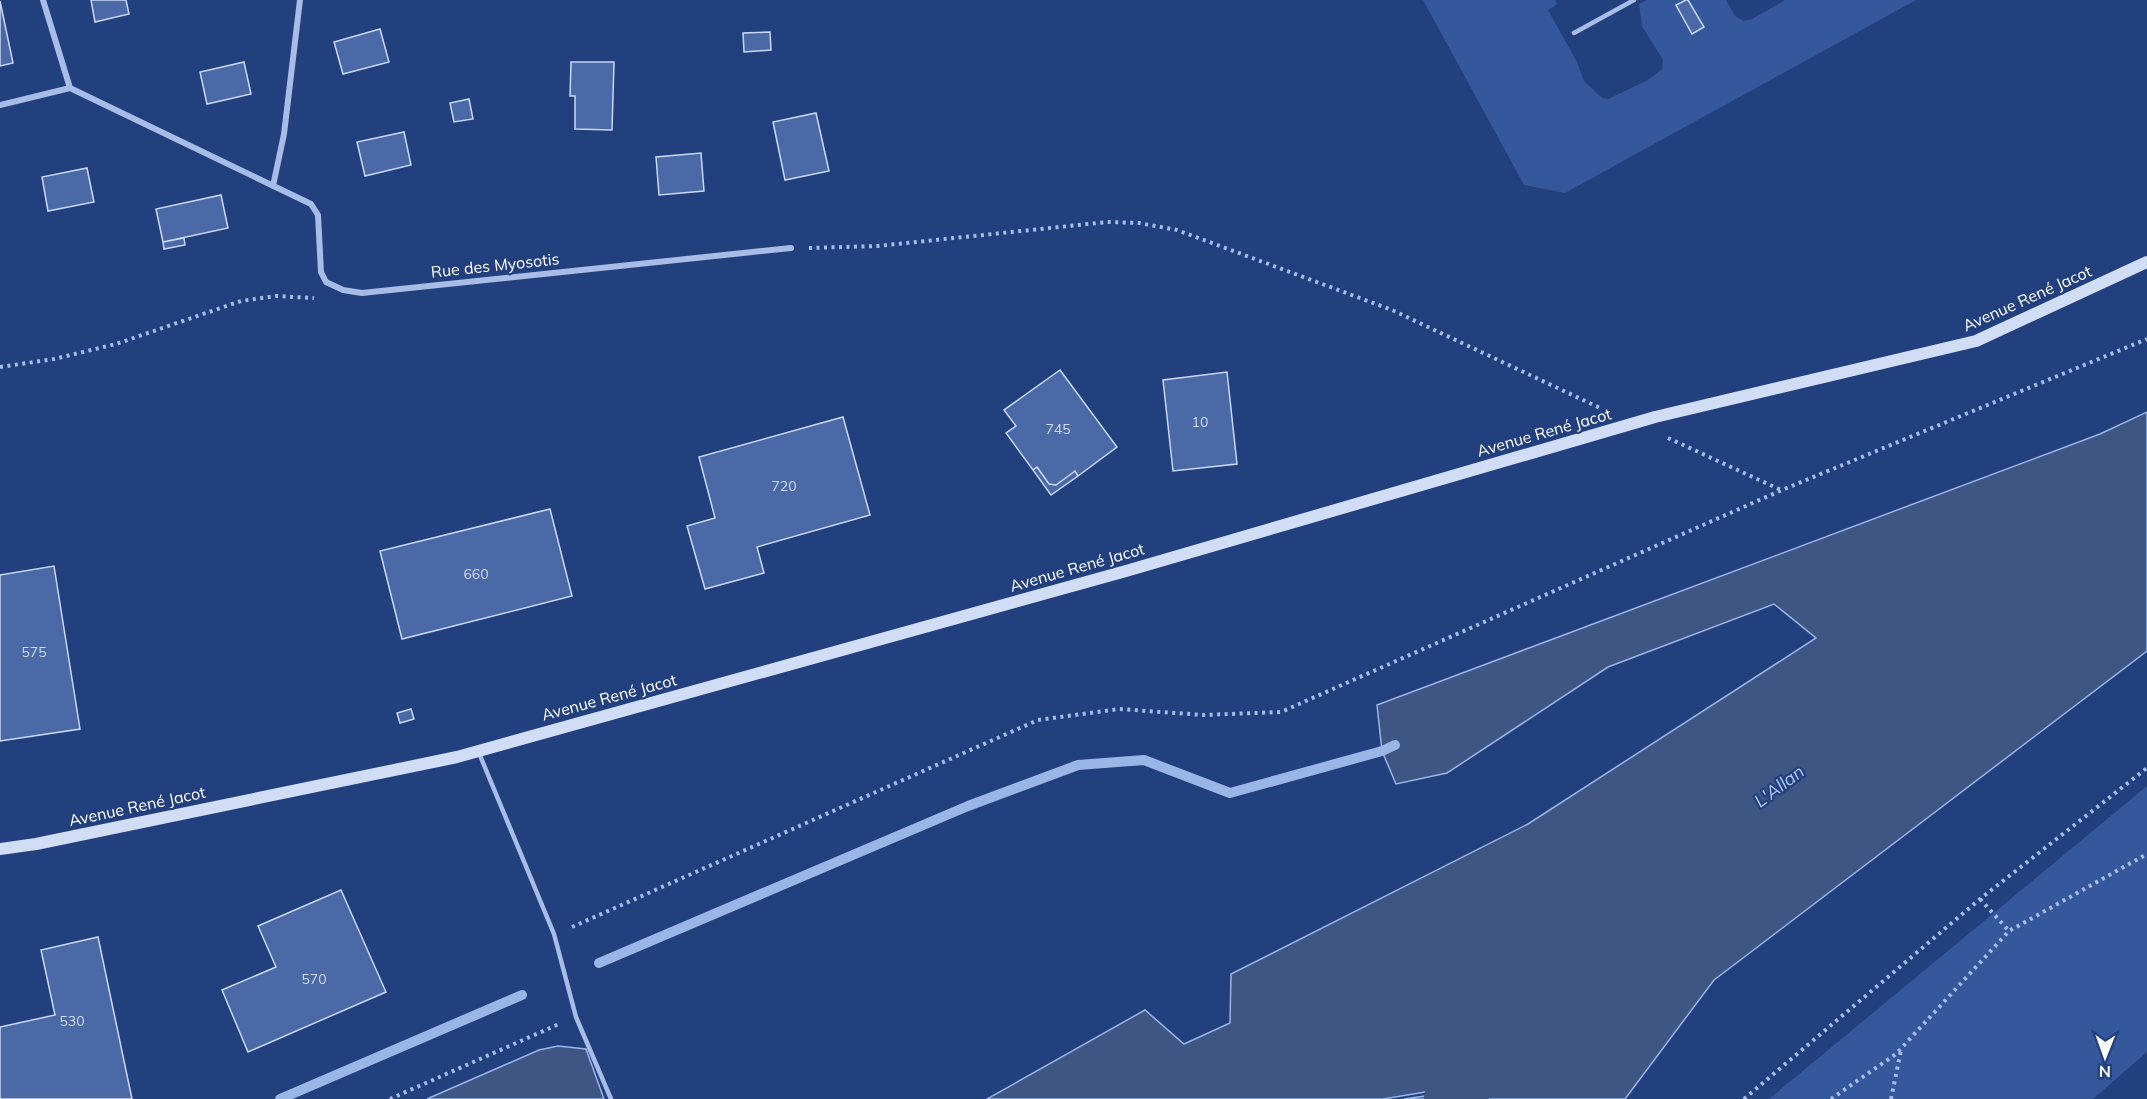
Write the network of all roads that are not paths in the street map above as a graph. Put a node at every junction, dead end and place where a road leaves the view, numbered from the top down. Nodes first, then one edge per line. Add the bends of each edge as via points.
1 (43, 0) edge
2 (300, 0) edge
3 (1634, 0) edge
4 (1574, 33) dead end
5 (70, 88) junction
6 (0, 105) edge
7 (273, 186) junction
8 (791, 248) road end
9 (2147, 262) edge
10 (478, 751) junction
11 (0, 849) edge
12 (611, 1099) edge

1 - 5 street
2 - 7 street via 284,134
3 - 4 lane
5 - 6 street
5 - 7 street, Rue des Myosotis
7 - 8 street, Rue des Myosotis via 311,204 318,215 321,272 326,282 362,293
9 - 10 main road, Avenue René Jacot via 1976,341 1655,417 1126,571
10 - 11 main road, Avenue René Jacot
10 - 12 lane via 554,934 576,1017

